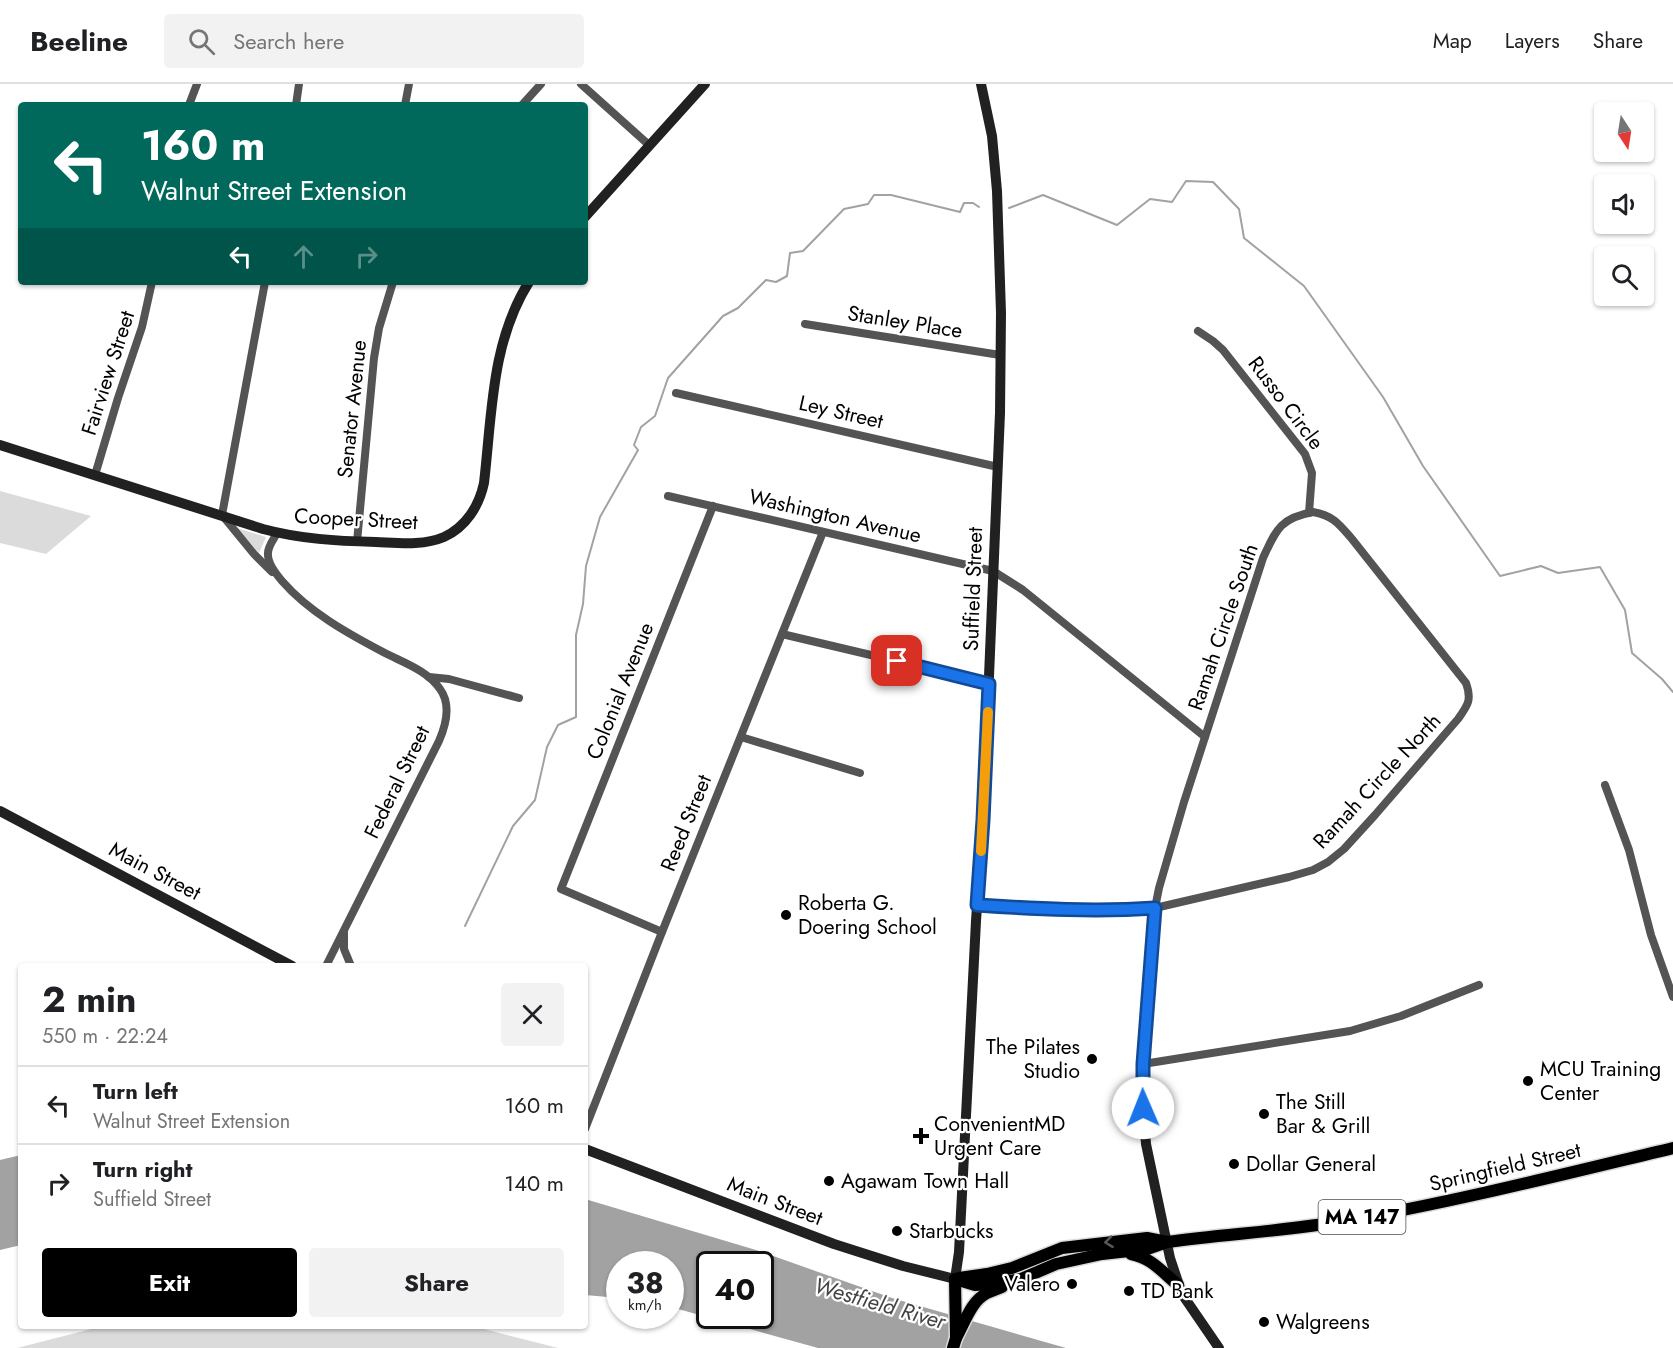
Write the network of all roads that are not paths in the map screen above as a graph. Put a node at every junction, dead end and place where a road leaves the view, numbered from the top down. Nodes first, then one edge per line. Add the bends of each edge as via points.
1 (197, 84) edge
2 (299, 84) edge
3 (409, 84) edge
4 (541, 84) edge
5 (581, 84) edge
6 (705, 84) edge
7 (981, 84) edge
8 (190, 102) edge
9 (296, 102) edge
10 (406, 102) edge
11 (525, 102) edge
12 (649, 145) junction
13 (588, 213) edge
14 (151, 285) edge
15 (264, 285) edge
16 (392, 285) edge
17 (527, 285) edge
18 (805, 324) dead end
19 (1198, 331) dead end
20 (1000, 355) junction
21 (676, 393) dead end
22 (0, 445) edge
23 (998, 467) junction
24 (95, 475) junction
25 (668, 496) dead end
26 (713, 507) junction
27 (1309, 513) junction
28 (222, 515) junction
29 (823, 532) junction
30 (277, 533) junction
31 (357, 542) junction
32 (993, 571) junction
33 (280, 580) junction
34 (782, 634) junction
35 (429, 677) junction
36 (989, 684) junction
37 (519, 698) dead end
38 (741, 737) junction
39 (1205, 737) junction
40 (860, 773) dead end
41 (1605, 786) dead end
42 (0, 811) edge
43 (977, 905) junction
44 (1155, 908) junction
45 (344, 931) junction
46 (662, 932) junction
47 (286, 963) edge
48 (328, 963) edge
49 (350, 963) edge
50 (1479, 985) dead end
51 (1673, 997) edge
52 (1143, 1064) junction
53 (588, 1121) edge
54 (1673, 1148) edge
55 (588, 1150) edge
56 (1167, 1242) junction
57 (1124, 1252) junction
58 (955, 1279) junction
59 (1021, 1279) junction
60 (1178, 1285) junction
61 (955, 1343) edge
62 (1219, 1348) edge

1 - 8 street
2 - 9 street
3 - 10 street
4 - 11 street
5 - 12 street
6 - 12 main road
7 - 20 main road, Suffield Street via 992,136 997,191
12 - 13 main road
14 - 24 street, Fairview Street
15 - 28 street
16 - 31 street, Senator Avenue via 374,358
17 - 31 main road, Cooper Street via 500,348 484,483 473,512 456,530 437,540 409,544
18 - 20 street, Stanley Place
19 - 27 street, Russo Circle via 1223,350 1305,454 1312,473
20 - 23 main road, Suffield Street
21 - 23 street, Ley Street
22 - 24 main road, Cooper Street
23 - 32 main road, Suffield Street
24 - 28 main road, Cooper Street
25 - 26 street, Washington Avenue
26 - 29 street, Washington Avenue
26 - 46 street, Colonial Avenue via 561,889
27 - 39 street, Ramah Circle South via 1285,521 1263,558
27 - 44 street, Ramah Circle North via 1336,520 1466,683 1470,695 1467,706 1375,815 1328,862 1290,878
28 - 30 main road, Cooper Street
28 - 33 street, Federal Street
29 - 32 street, Washington Avenue
29 - 34 street, Reed Street
30 - 31 main road, Cooper Street
30 - 33 street, Federal Street via 267,555
32 - 36 main road, Suffield Street
32 - 39 street, Washington Avenue via 1023,590
33 - 35 street, Federal Street via 324,618
34 - 36 street
34 - 38 street, Reed Street
35 - 37 street
35 - 45 street, Federal Street via 444,696 444,728
36 - 43 main road, Suffield Street
38 - 40 street
38 - 46 street, Reed Street
39 - 44 street, Ramah Circle South
41 - 51 street via 1629,850 1651,935
42 - 47 main road, Main Street
43 - 44 main road via 1088,910
43 - 58 main road, Suffield Street
44 - 52 main road
45 - 48 street, Federal Street
45 - 49 street via 344,949
46 - 53 street, Reed Street
50 - 52 street via 1401,1016 1350,1031
52 - 56 main road via 1146,1144
54 - 56 main road, Springfield Street / MA 147 via 1398,1211
55 - 58 main road, Main Street via 834,1244
56 - 57 main road, Springfield Street / MA 147
56 -> 58 main road, Springfield Street / MA 147 via 1147,1238 1062,1248 1012,1268
56 - 60 main road
57 - 59 main road, Springfield Street / MA 147 via 1056,1264
57 - 60 main road via 1145,1257
58 - 59 main road, Springfield Street via 975,1285
58 - 61 main road, Suffield Street / MA 147
59 - 61 main road, MA 147 via 978,1299
60 - 62 main road

